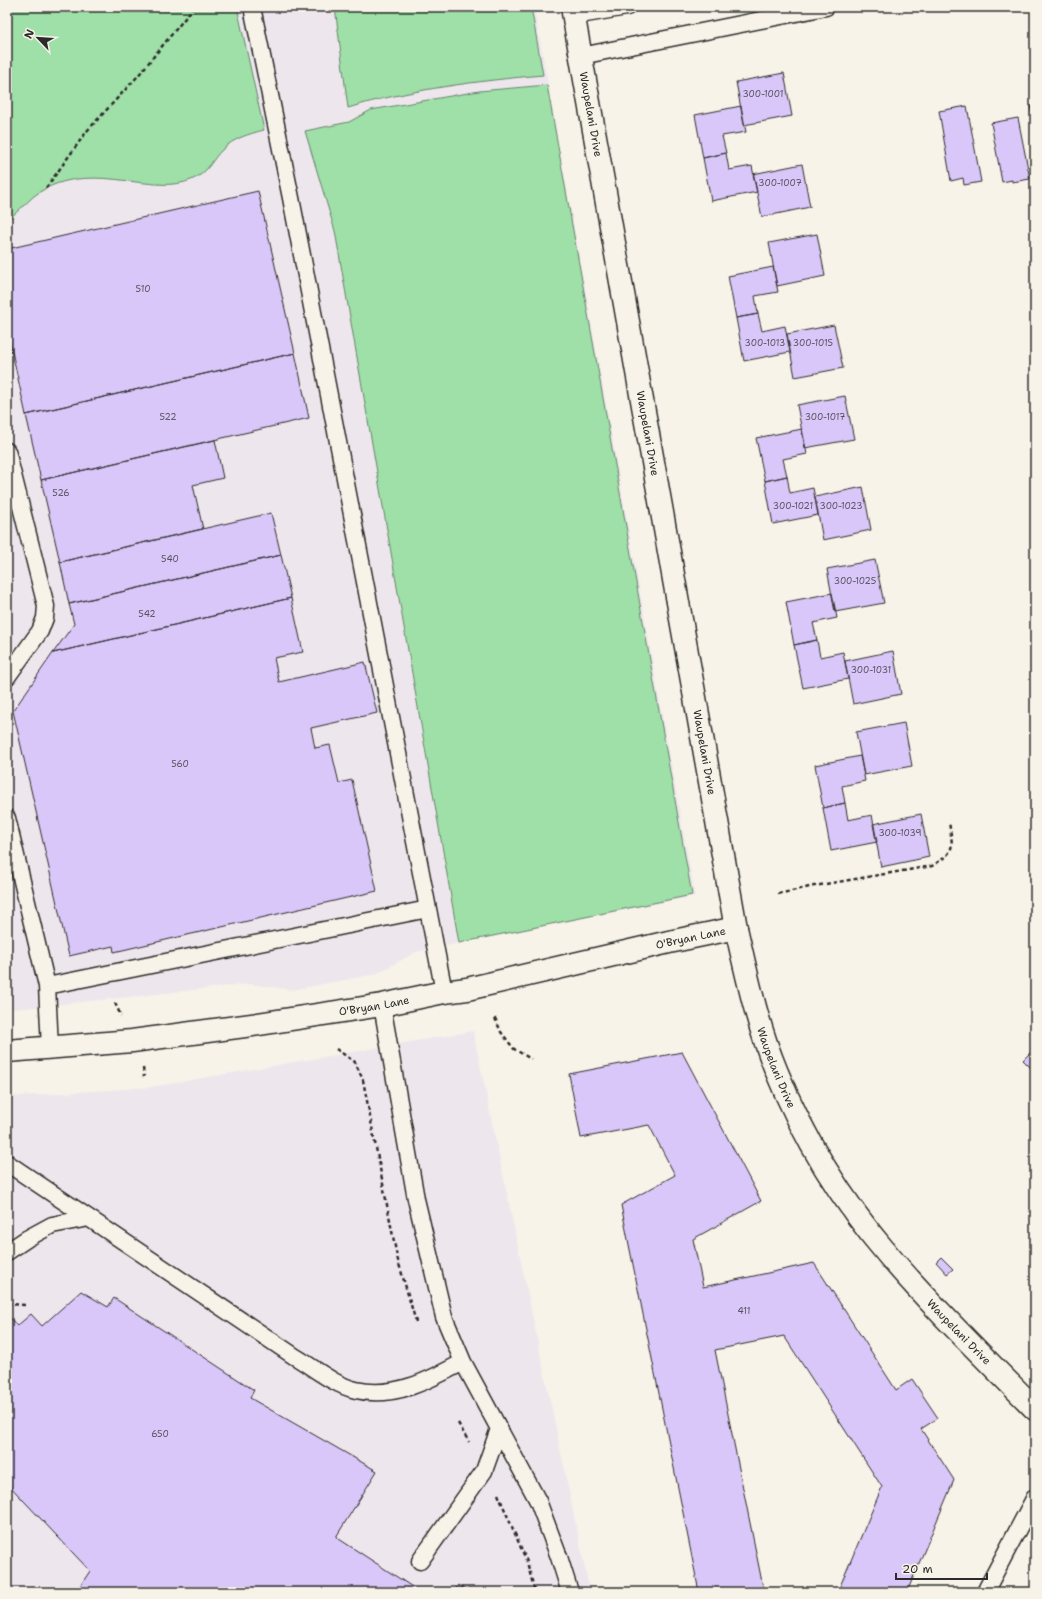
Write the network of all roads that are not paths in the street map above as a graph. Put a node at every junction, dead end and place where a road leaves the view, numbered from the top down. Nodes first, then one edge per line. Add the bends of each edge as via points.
1 (252, 7) edge
2 (627, 7) edge
3 (826, 7) edge
4 (573, 12) edge
5 (581, 56) junction
6 (7, 451) edge
7 (7, 677) edge
8 (7, 818) edge
9 (428, 909) junction
10 (736, 928) junction
11 (47, 986) junction
12 (444, 992) junction
13 (382, 1005) junction
14 (50, 1048) junction
15 (7, 1051) edge
16 (7, 1163) edge
17 (88, 1218) junction
18 (7, 1252) edge
19 (463, 1362) junction
20 (1035, 1410) edge
21 (499, 1429) junction
22 (1035, 1497) edge
23 (420, 1562) dead end
24 (570, 1592) edge
25 (985, 1592) edge

1 - 9 lane
2 - 4 lane
3 - 5 lane
4 - 5 street, Waupelani Drive
5 - 10 street, Waupelani Drive
6 - 7 lane via 46,606 40,631
8 - 11 lane
9 - 11 lane
9 - 12 lane
10 - 12 street, O'Bryan Lane via 468,989
10 - 20 street, Waupelani Drive via 755,1012 776,1070 800,1124 814,1148 862,1221 888,1255
11 - 14 lane
12 - 13 street, O'Bryan Lane
13 - 14 street, O'Bryan Lane via 155,1038
13 - 19 lane via 416,1199 444,1317
14 - 15 street, O'Bryan Lane
16 - 17 lane
17 - 18 lane via 52,1225
17 - 19 lane via 294,1356 355,1390 398,1390 435,1377
19 - 21 lane
21 - 23 lane via 484,1470
21 - 24 lane via 538,1500
22 - 25 lane

